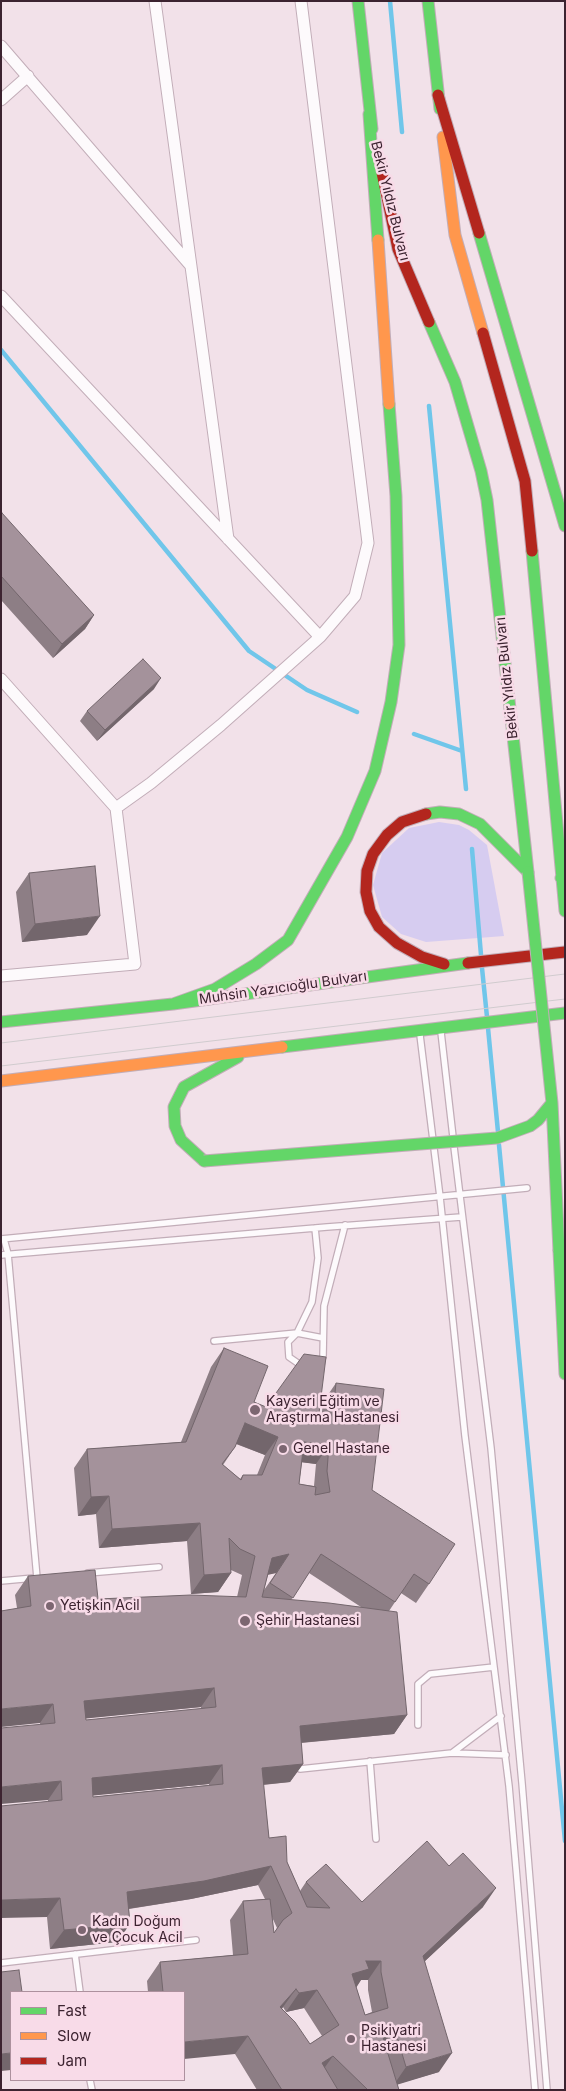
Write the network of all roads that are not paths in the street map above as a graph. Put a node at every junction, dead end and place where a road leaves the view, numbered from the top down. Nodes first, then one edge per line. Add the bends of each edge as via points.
1 (155, 1) edge
2 (302, 1) edge
3 (358, 1) edge
4 (428, 1) edge
5 (1, 46) edge
6 (28, 76) junction
7 (438, 94) junction
8 (1, 100) edge
9 (369, 114) junction
10 (191, 266) junction
11 (1, 296) edge
12 (565, 526) edge
13 (228, 539) junction
14 (320, 637) junction
15 (1, 679) edge
16 (116, 808) junction
17 (528, 872) junction
18 (563, 873) edge
19 (565, 911) edge
20 (565, 952) edge
21 (450, 966) junction
22 (1, 976) edge
23 (173, 1004) junction
24 (565, 1013) edge
25 (1, 1022) edge
26 (440, 1028) junction
27 (419, 1030) junction
28 (247, 1052) junction
29 (1, 1081) edge
30 (552, 1103) junction
31 (527, 1188) dead end
32 (459, 1195) junction
33 (440, 1197) junction
34 (461, 1218) junction
35 (442, 1219) junction
36 (346, 1226) junction
37 (315, 1228) junction
38 (3, 1239) edge
39 (4, 1255) edge
40 (297, 1332) junction
41 (323, 1338) junction
42 (214, 1341) dead end
43 (316, 1364) edge
44 (308, 1366) edge
45 (565, 1374) edge
46 (160, 1567) dead end
47 (84, 1574) edge
48 (47, 1577) edge
49 (37, 1578) junction
50 (1, 1581) edge
51 (494, 1667) junction
52 (501, 1716) junction
53 (418, 1725) dead end
54 (452, 1753) junction
55 (506, 1755) junction
56 (370, 1761) junction
57 (300, 1769) edge
58 (376, 1839) dead end
59 (196, 1940) dead end
60 (75, 1954) junction
61 (1, 1963) edge
62 (80, 1991) edge
63 (535, 2090) edge
64 (547, 2090) edge

1 - 10 street
2 - 14 street via 368,543 355,596
3 - 9 main road, Bekir Yıldız Bulvarı
4 - 7 main road
5 - 6 street
6 - 8 street
6 - 10 street
7 - 12 main road
7 - 18 main road via 455,235 525,481
9 - 17 main road, Bekir Yıldız Bulvarı via 398,249 455,382 481,471 487,500
9 - 23 main road via 396,496 400,645 389,710 375,771 347,837 288,940 216,989
10 - 13 street
11 - 13 street
13 - 14 street
14 - 16 street via 214,731
15 - 16 street
16 - 22 street via 135,964
17 - 21 main road via 489,830 459,814 419,815 402,822 386,835 373,854 367,871 366,892 370,911 379,927 397,943 422,958
17 - 30 main road, Bekir Yıldız Bulvarı, bridge
18 - 19 main road
20 - 21 main road, Muhsin Yazıcıoğlu Bulvarı
21 - 23 main road, Muhsin Yazıcıoğlu Bulvarı
23 - 25 main road, Muhsin Yazıcıoğlu Bulvarı
24 - 26 main road
26 - 27 main road
26 - 32 lane
27 - 28 main road
27 - 33 lane
28 - 29 main road
28 - 30 main road, bridge via 184,1088 174,1107 175,1126 181,1140 204,1162 497,1138 530,1126
30 - 45 main road, Bekir Yıldız Bulvarı, bridge
31 - 32 lane
32 - 33 lane
32 - 34 lane
33 - 35 lane
33 - 38 lane
34 - 35 lane
34 - 64 lane via 492,1458
35 - 36 lane
35 - 51 lane
36 - 37 lane
36 - 41 lane via 324,1306
37 - 39 lane
37 - 40 lane via 318,1258 312,1302
38 - 39 lane
39 - 49 lane
40 - 41 lane
40 - 42 lane
40 - 44 lane via 288,1342 289,1357 300,1367
41 - 43 lane via 323,1357
46 - 47 lane
48 - 49 lane
49 - 50 lane
51 - 52 lane
51 - 53 lane via 430,1674 418,1684
52 - 54 lane
52 - 55 lane
54 - 55 lane
54 - 56 lane
55 - 63 lane
56 - 57 lane
56 - 58 lane
59 - 60 lane
60 - 61 lane
60 - 62 lane

